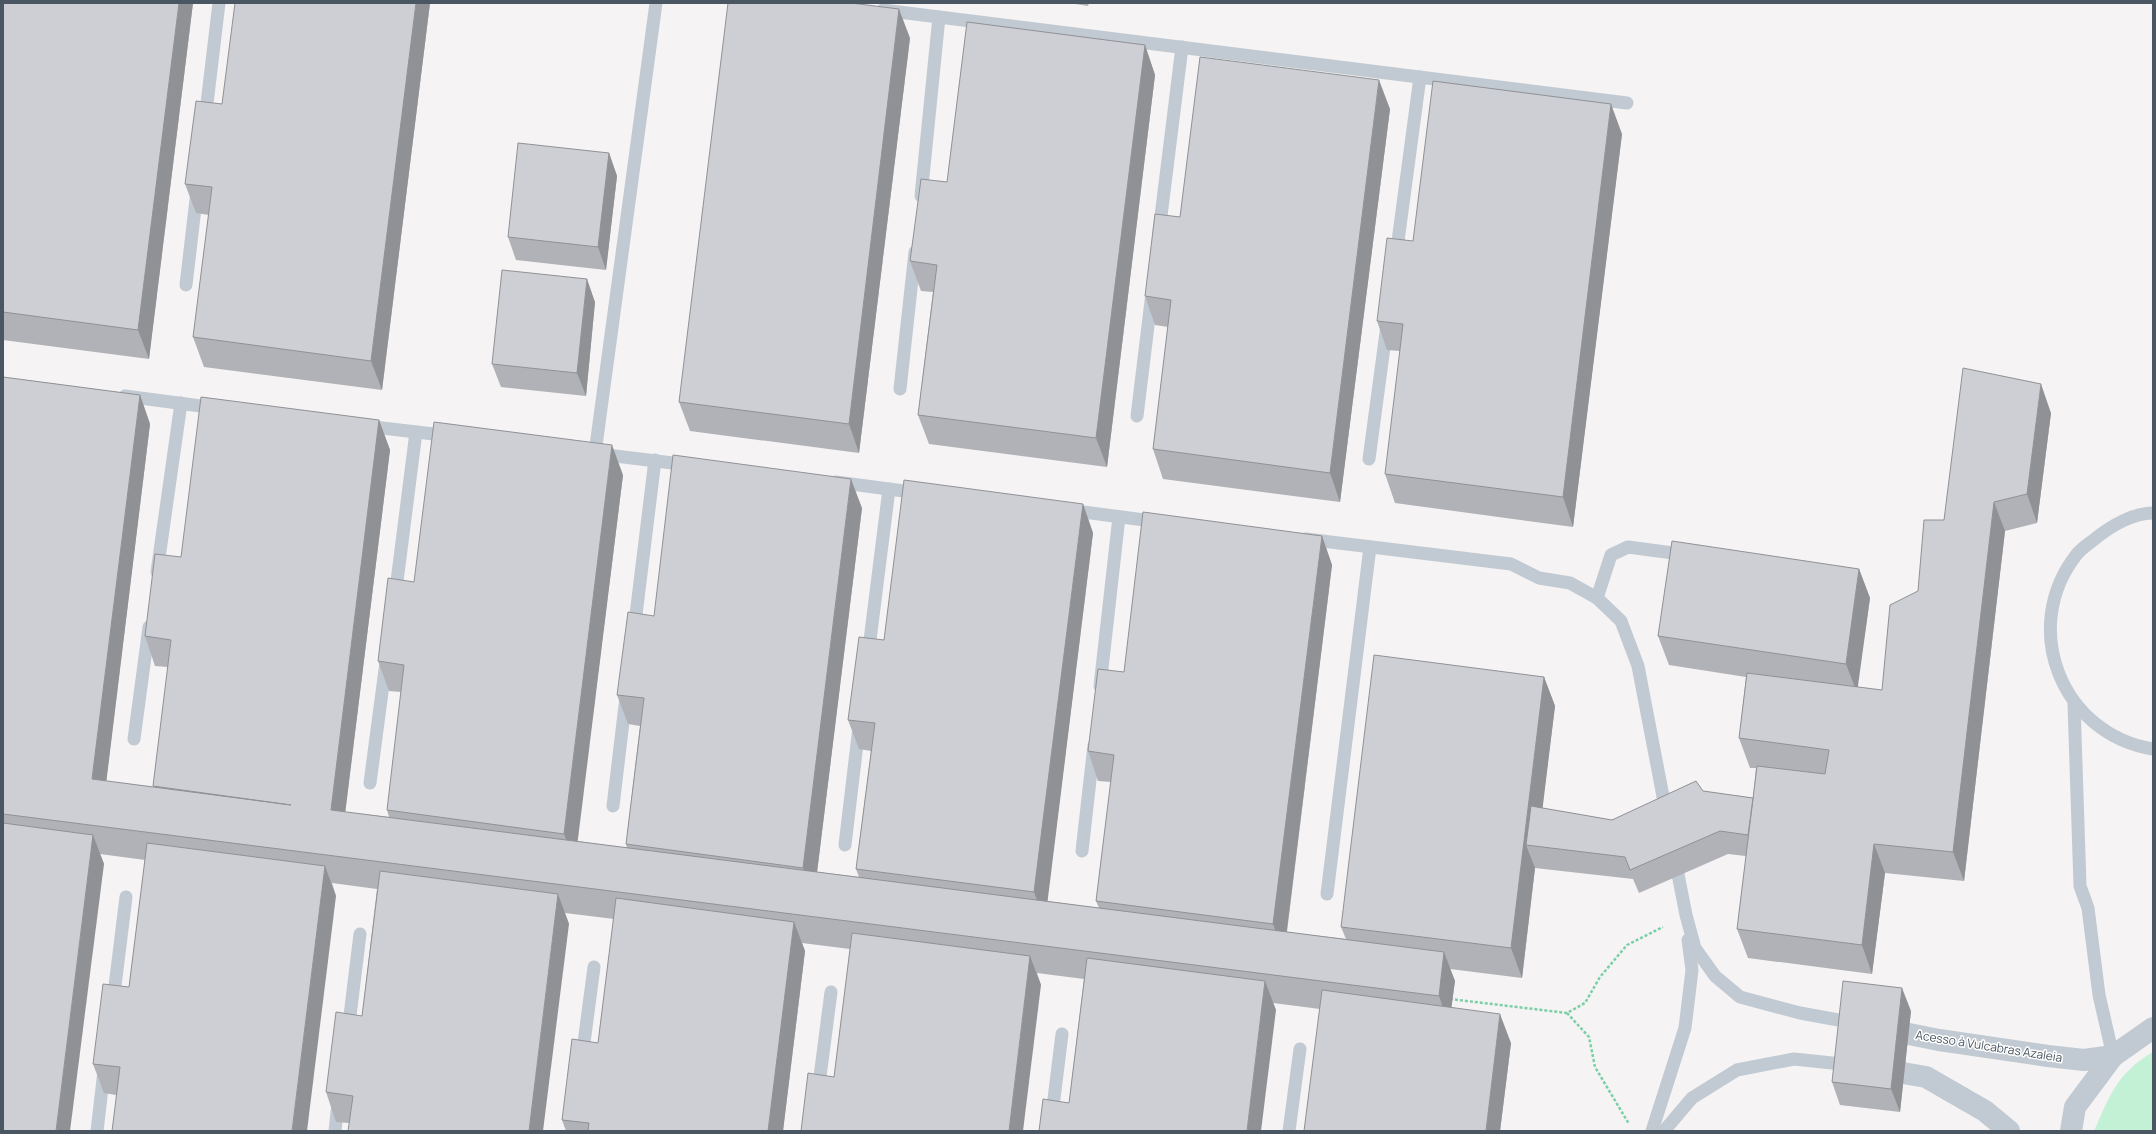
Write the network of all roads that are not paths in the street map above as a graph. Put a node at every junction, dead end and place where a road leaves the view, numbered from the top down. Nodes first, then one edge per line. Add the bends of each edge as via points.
1 (219, 3) edge
2 (656, 3) edge
3 (871, 9) edge
4 (940, 17) junction
5 (1182, 47) junction
6 (1420, 77) junction
7 (1628, 103) dead end
8 (203, 136) edge
9 (199, 176) edge
10 (919, 207) edge
11 (916, 239) edge
12 (1158, 244) edge
13 (1394, 272) edge
14 (1153, 283) edge
15 (186, 285) dead end
16 (1389, 311) edge
17 (900, 389) dead end
18 (111, 395) edge
19 (181, 403) junction
20 (228, 409) edge
21 (1137, 416) dead end
22 (354, 424) edge
23 (416, 432) junction
24 (463, 437) edge
25 (579, 451) edge
26 (595, 453) junction
27 (1369, 459) dead end
28 (655, 460) junction
29 (702, 466) edge
30 (827, 481) edge
31 (889, 489) junction
32 (929, 494) edge
33 (1055, 509) edge
34 (2153, 513) edge
35 (1119, 517) junction
36 (1174, 523) edge
37 (1292, 538) edge
38 (1370, 547) junction
39 (1698, 556) edge
40 (156, 583) edge
41 (1597, 598) junction
42 (393, 611) edge
43 (151, 614) edge
44 (633, 641) edge
45 (388, 650) edge
46 (866, 671) edge
47 (628, 688) edge
48 (1099, 695) edge
49 (2074, 704) junction
50 (862, 710) edge
51 (1095, 734) edge
52 (134, 739) dead end
53 (2153, 749) edge
54 (370, 783) dead end
55 (613, 806) dead end
56 (1668, 821) edge
57 (845, 845) dead end
58 (1672, 845) edge
59 (1082, 851) dead end
60 (1327, 894) dead end
61 (126, 897) dead end
62 (1686, 915) junction
63 (360, 934) dead end
64 (594, 967) dead end
65 (832, 992) dead end
66 (111, 1014) edge
67 (1865, 1025) joint
68 (2153, 1028) edge
69 (1062, 1034) dead end
70 (346, 1044) edge
71 (1300, 1049) dead end
72 (2113, 1056) junction
73 (106, 1061) edge
74 (1863, 1066) joint
75 (581, 1069) edge
76 (340, 1092) edge
77 (816, 1108) edge
78 (97, 1131) edge
79 (335, 1131) edge
80 (1050, 1131) edge
81 (1289, 1131) edge
82 (1652, 1131) edge
83 (1664, 1131) edge
84 (2008, 1131) edge
85 (2071, 1131) edge

1 - 8 lane
2 - 26 lane
3 - 4 lane
4 - 5 lane
4 - 10 lane
5 - 6 lane
5 - 12 lane
6 - 7 lane
6 - 13 lane
9 - 15 lane
11 - 17 lane
14 - 21 lane
16 - 27 lane
18 - 19 lane
19 - 20 lane
19 - 40 lane
22 - 23 lane
23 - 24 lane
23 - 42 lane
25 - 26 lane
26 - 28 lane
28 - 29 lane
28 - 44 lane
30 - 31 lane
31 - 32 lane
31 - 46 lane
33 - 35 lane
34 - 49 lane via 2146,513 2109,528 2078,553 2057,588 2050,628 2056,668
35 - 36 lane
35 - 48 lane
37 - 38 lane
38 - 41 lane via 1511,564 1539,578 1570,583
38 - 60 lane
39 - 41 lane via 1628,547 1611,555
41 - 56 lane via 1620,621 1638,666
43 - 52 lane
45 - 54 lane
47 - 55 lane
49 - 53 lane via 2100,729 2134,746
49 - 72 lane via 2080,886 2088,908 2098,995
50 - 57 lane
51 - 59 lane
58 - 62 lane
61 - 66 lane
62 - 67 lane via 1695,948 1715,976 1740,997 1800,1013
62 - 82 lane via 1692,970 1685,1028
63 - 70 lane
64 - 75 lane
65 - 77 lane
67 - 72 street, Acesso à Vulcabras Azaleia via 1939,1040 2048,1056 2084,1060
68 - 72 street
69 - 80 lane
71 - 81 lane
72 - 85 street via 2076,1107
73 - 78 lane
74 - 83 lane via 1794,1059 1737,1070 1692,1098
74 - 84 street via 1926,1077 1985,1111
76 - 79 lane

